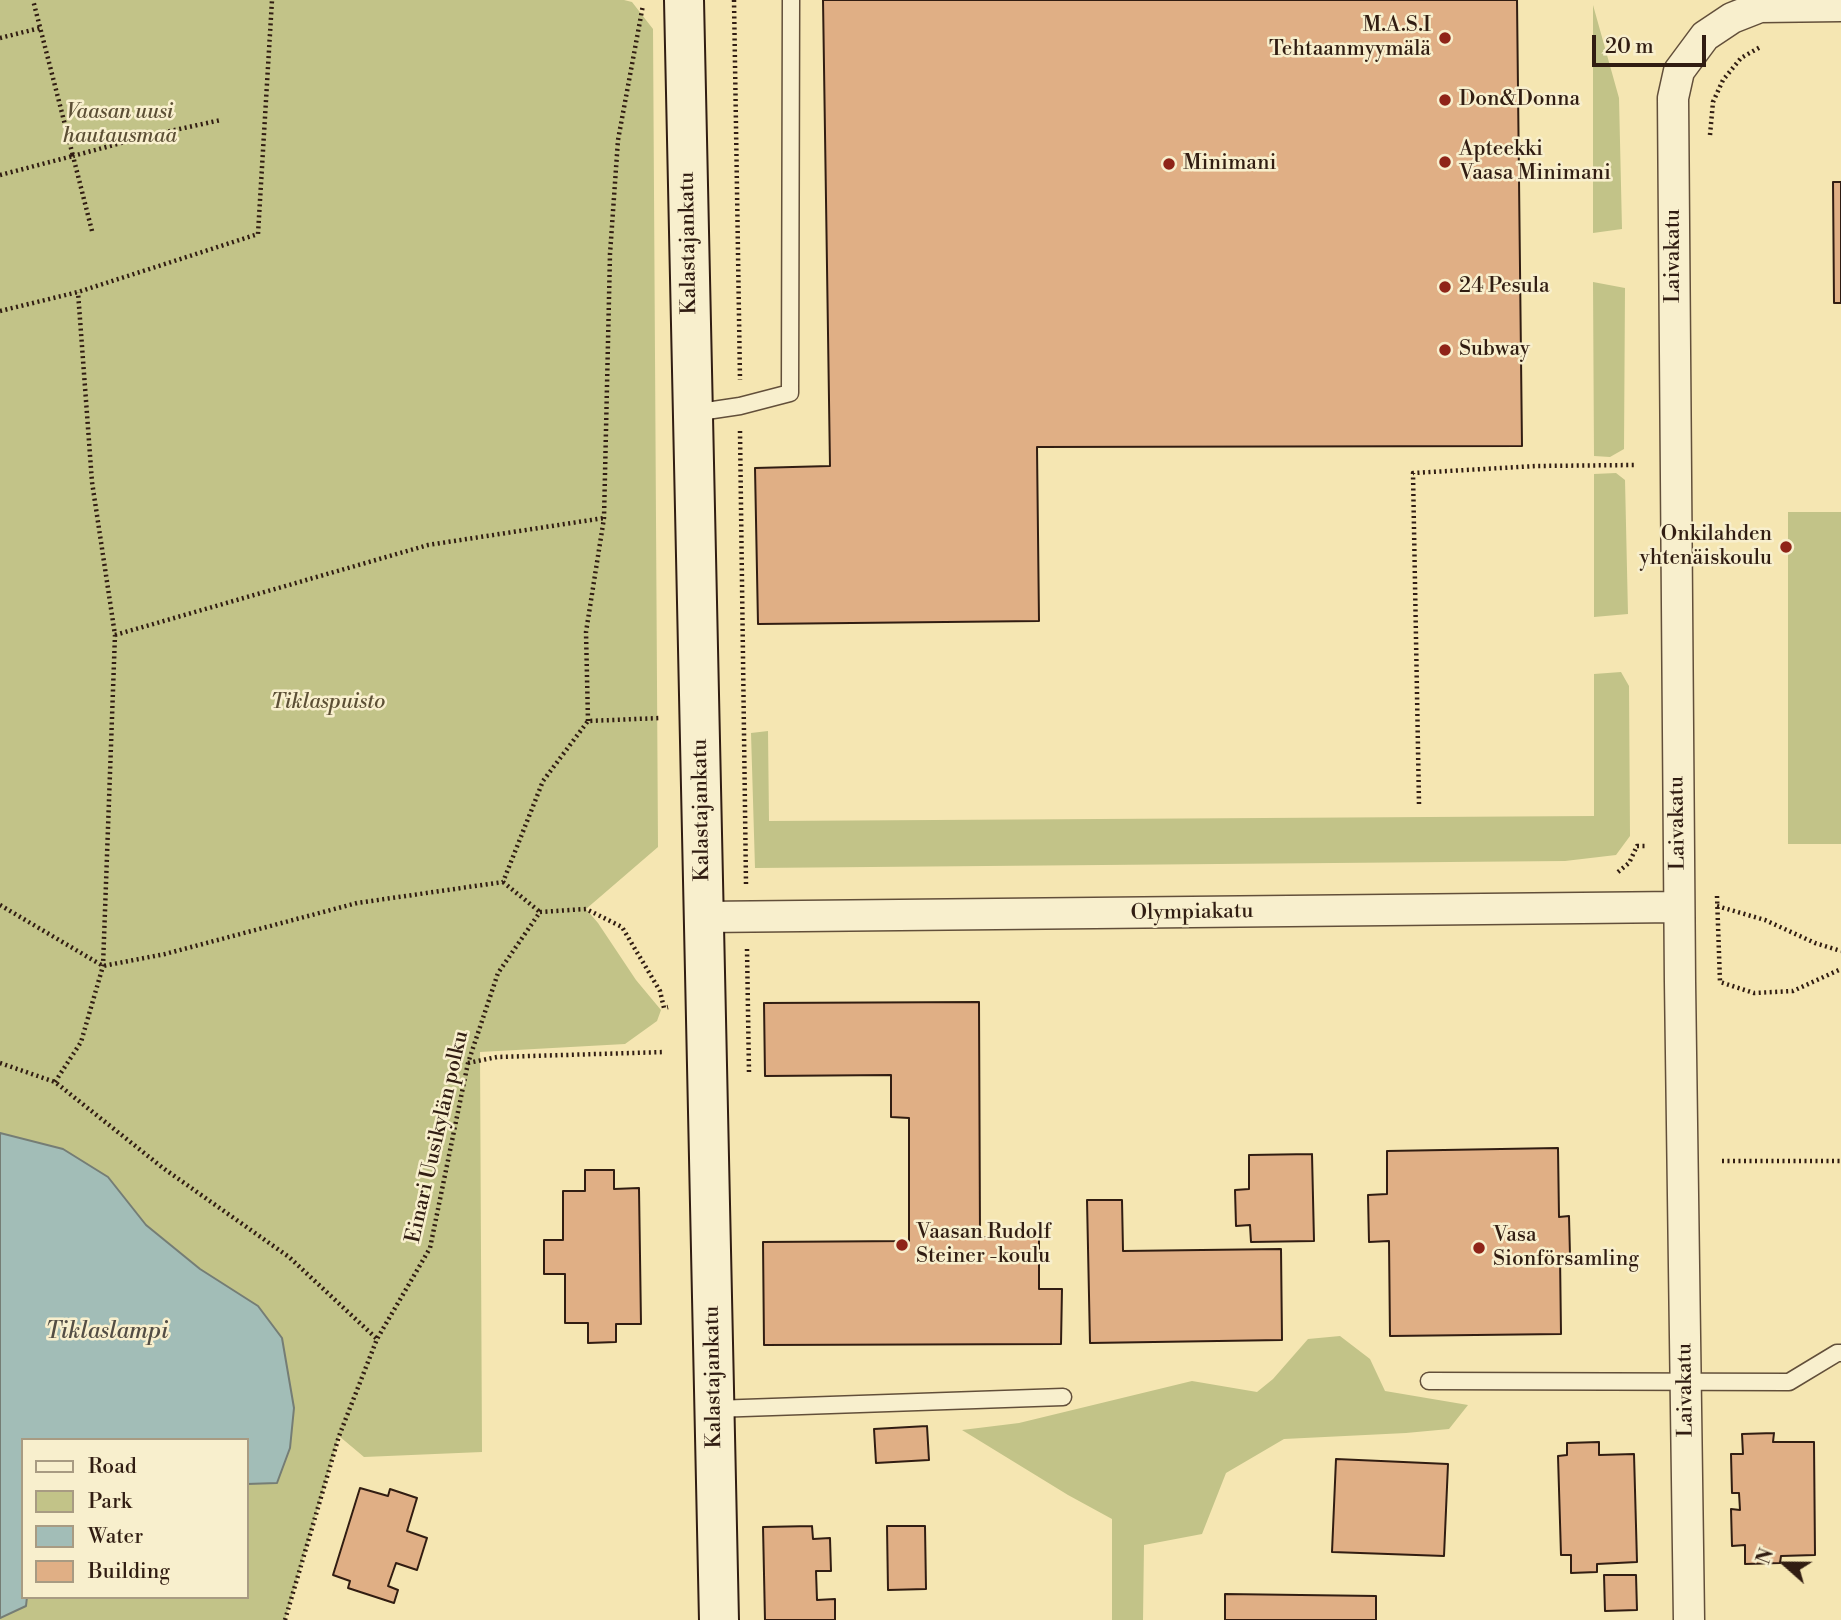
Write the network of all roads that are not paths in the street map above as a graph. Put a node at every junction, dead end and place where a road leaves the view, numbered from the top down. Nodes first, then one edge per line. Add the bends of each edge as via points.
1 (684, 0) edge
2 (791, 0) edge
3 (1841, 6) edge
4 (693, 413) junction
5 (1679, 907) junction
6 (704, 918) junction
7 (1841, 1353) edge
8 (1429, 1381) dead end
9 (1686, 1382) junction
10 (1063, 1397) dead end
11 (714, 1409) junction
12 (719, 1620) edge
13 (1689, 1620) edge

1 - 4 street, Kalastajankatu
2 - 4 lane via 790,393
3 - 5 street, Laivakatu via 1760,7 1732,18 1705,36 1679,71 1672,99
4 - 6 street, Kalastajankatu
5 - 6 street, Olympiakatu
5 - 9 street, Laivakatu
6 - 11 street, Kalastajankatu
7 - 9 lane via 1789,1382
8 - 9 lane
9 - 13 street, Laivakatu
10 - 11 lane
11 - 12 street, Kalastajankatu

